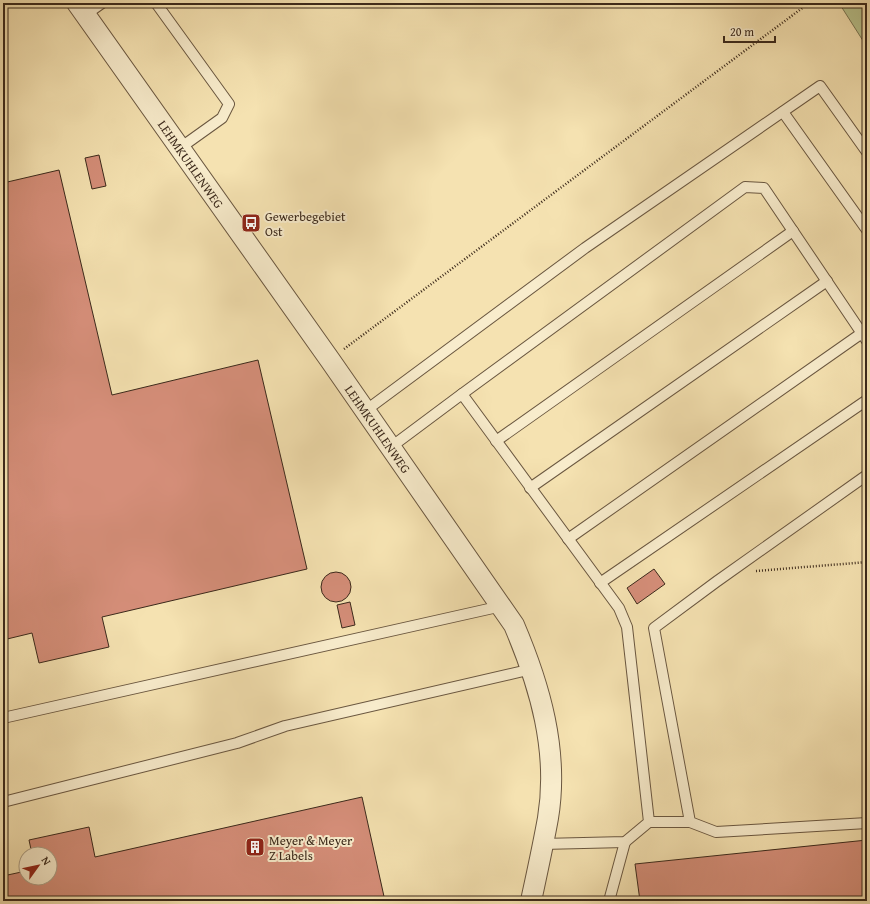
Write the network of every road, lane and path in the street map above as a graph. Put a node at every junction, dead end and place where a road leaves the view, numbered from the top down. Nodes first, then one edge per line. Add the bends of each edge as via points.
1 (102, 3) edge
2 (156, 3) edge
3 (809, 3) edge
4 (81, 9) edge
5 (783, 112) junction
6 (180, 148) junction
7 (867, 152) edge
8 (867, 230) edge
9 (793, 231) junction
10 (827, 281) junction
11 (865, 337) edge
12 (330, 360) junction
13 (462, 394) junction
14 (867, 400) edge
15 (365, 411) junction
16 (496, 441) junction
17 (391, 447) junction
18 (867, 475) edge
19 (530, 488) junction
20 (568, 539) junction
21 (867, 562) edge
22 (728, 573) junction
23 (600, 583) junction
24 (502, 606) junction
25 (532, 669) junction
26 (3, 718) edge
27 (3, 802) edge
28 (649, 822) junction
29 (690, 822) junction
30 (867, 823) edge
31 (625, 842) junction
32 (542, 844) junction
33 (531, 901) edge
34 (609, 901) edge

1 - 4 lane
2 - 6 lane via 229,104 222,118
3 - 12 path
4 - 6 street, LEHMKUHLENWEG
5 - 7 lane via 820,86
5 - 8 lane
5 - 15 lane via 585,248
6 - 12 street, LEHMKUHLENWEG
9 - 10 lane
9 - 13 lane via 764,188 745,187
9 - 16 lane
10 - 11 lane
10 - 19 lane
11 - 20 lane
12 - 15 street, LEHMKUHLENWEG
13 - 16 lane
13 - 17 lane
14 - 23 lane
15 - 17 street, LEHMKUHLENWEG
16 - 19 lane
17 - 24 street, LEHMKUHLENWEG
18 - 22 lane
19 - 20 lane
20 - 23 lane
21 - 22 path
22 - 29 lane via 654,628
23 - 28 lane via 619,608 627,627
24 - 25 street, LEHMKUHLENWEG via 514,625
24 - 26 lane
25 - 27 lane via 285,726 237,743
25 - 32 street, LEHMKUHLENWEG via 541,698 550,759 548,817
28 - 29 lane
28 - 31 lane
29 - 30 lane via 716,832
31 - 32 lane
31 - 34 lane
32 - 33 street, LEHMKUHLENWEG

